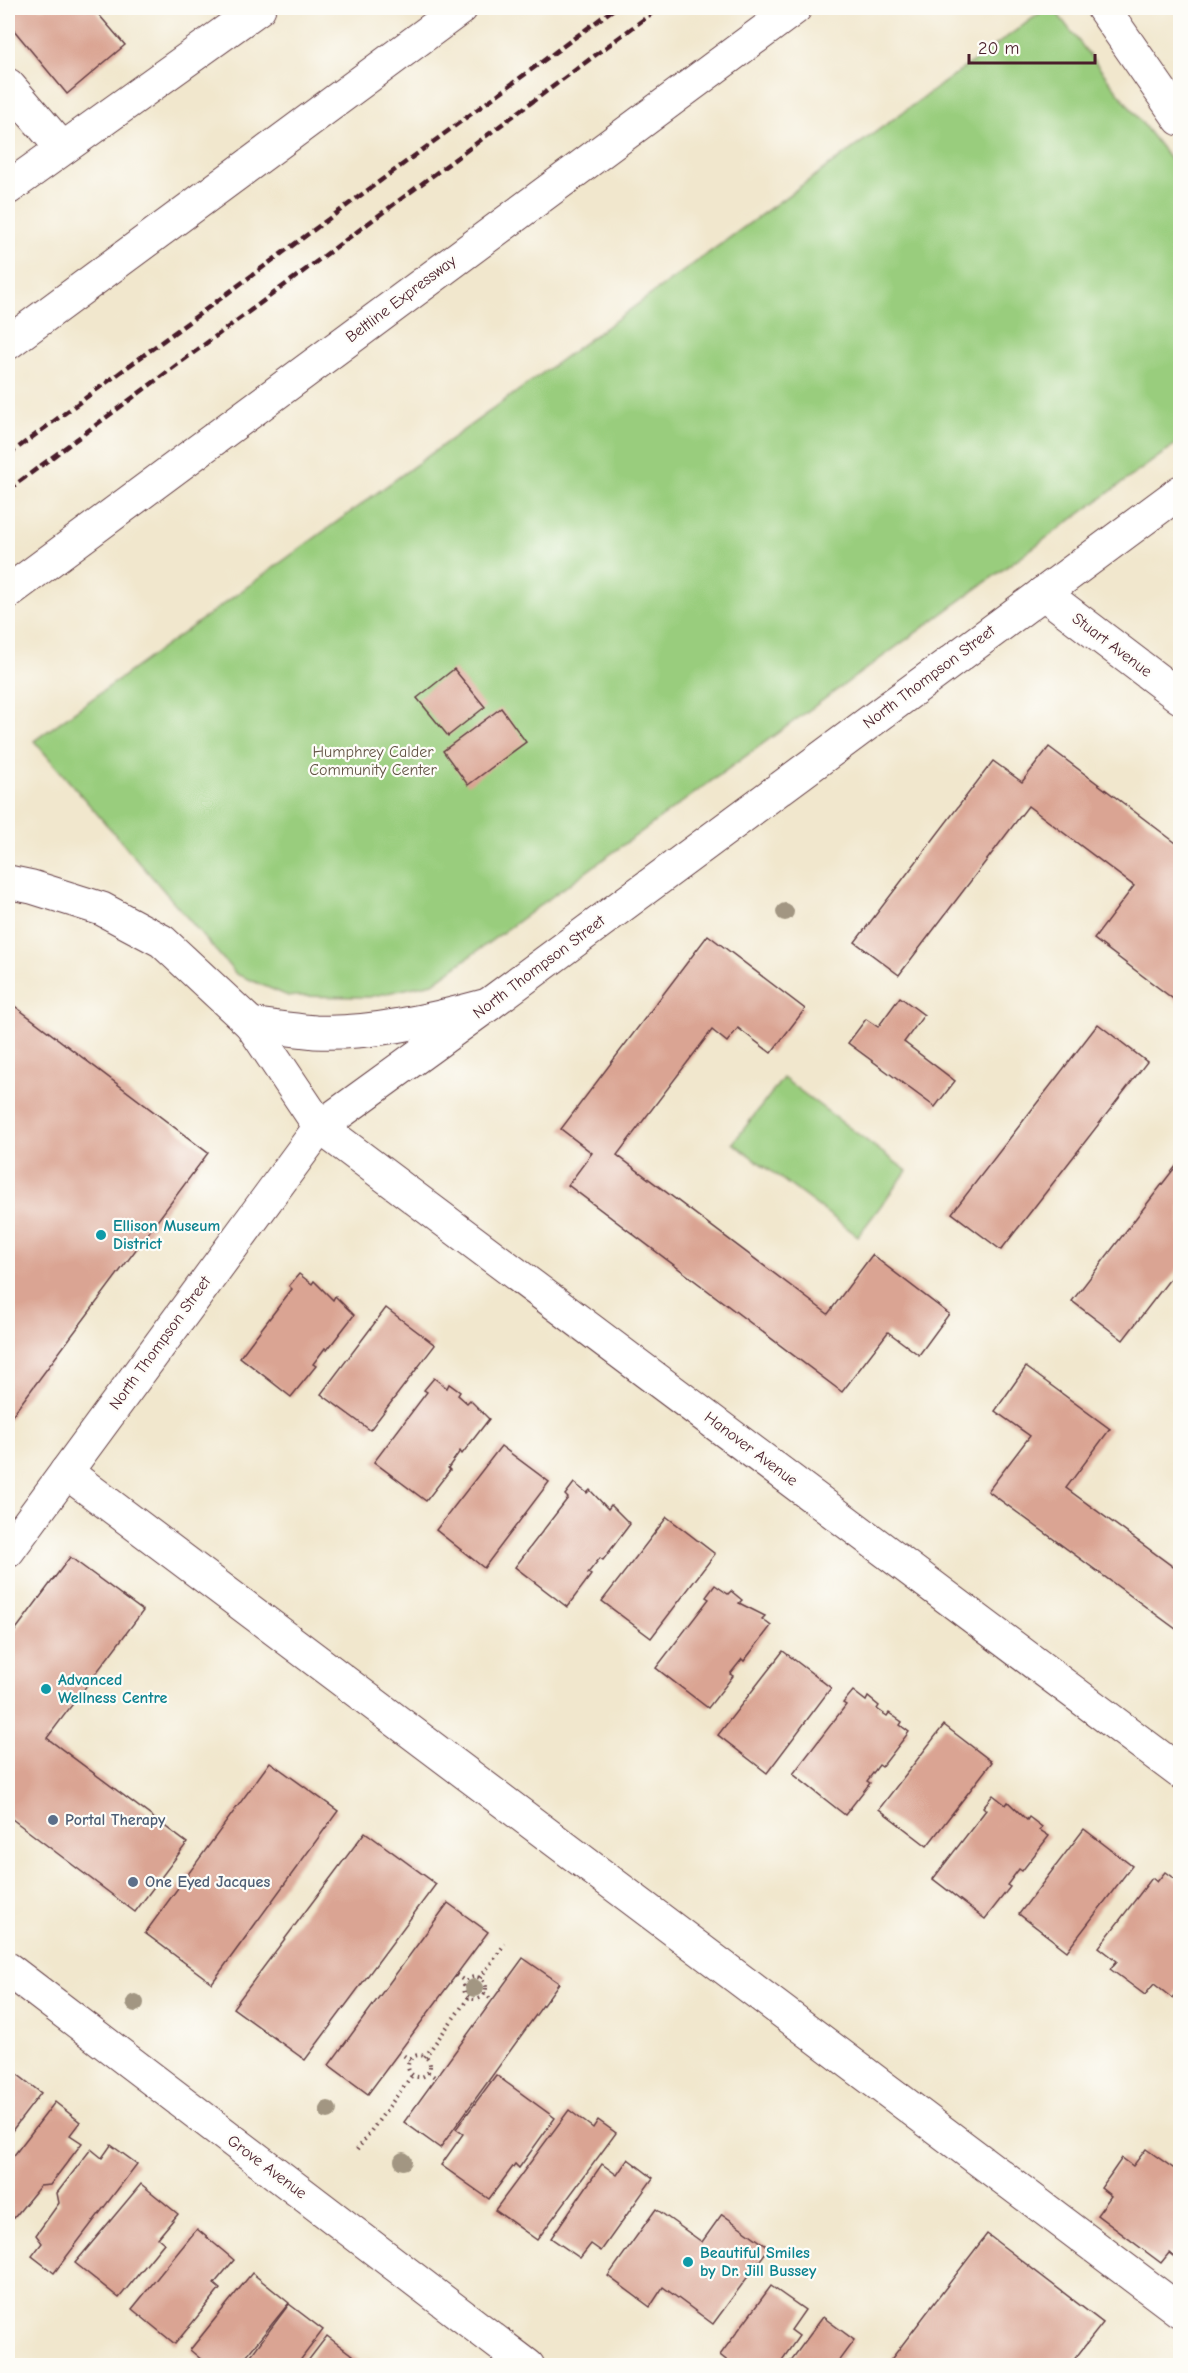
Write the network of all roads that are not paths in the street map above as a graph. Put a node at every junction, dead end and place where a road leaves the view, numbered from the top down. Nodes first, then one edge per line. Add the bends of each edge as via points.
1 (259, 8) edge
2 (461, 8) edge
3 (795, 8) edge
4 (1103, 8) edge
5 (8, 84) edge
6 (1180, 119) edge
7 (62, 148) junction
8 (8, 188) edge
9 (8, 343) edge
10 (1180, 492) edge
11 (8, 592) edge
12 (1043, 593) junction
13 (1180, 697) edge
14 (8, 882) edge
15 (488, 1005) junction
16 (250, 1024) junction
17 (320, 1127) junction
18 (66, 1472) junction
19 (8, 1551) edge
20 (1180, 1772) edge
21 (8, 1969) edge
22 (1180, 2311) edge
23 (528, 2366) edge

1 - 7 main road
2 - 9 main road
3 - 11 main road, Beltline Expressway
4 - 6 main road
5 - 7 main road
7 - 8 main road
10 - 12 main road, North Thompson Street
12 - 13 main road, Stuart Avenue
12 - 15 main road, North Thompson Street
14 - 16 main road, Hanover Avenue via 102,909 162,941
15 - 16 main road via 440,1018 376,1028 317,1032
15 - 17 main road, North Thompson Street
16 - 17 main road, Hanover Avenue
17 - 18 main road, North Thompson Street
17 - 20 main road, Hanover Avenue
18 - 19 main road, North Thompson Street
18 - 22 main road
21 - 23 main road, Grove Avenue

